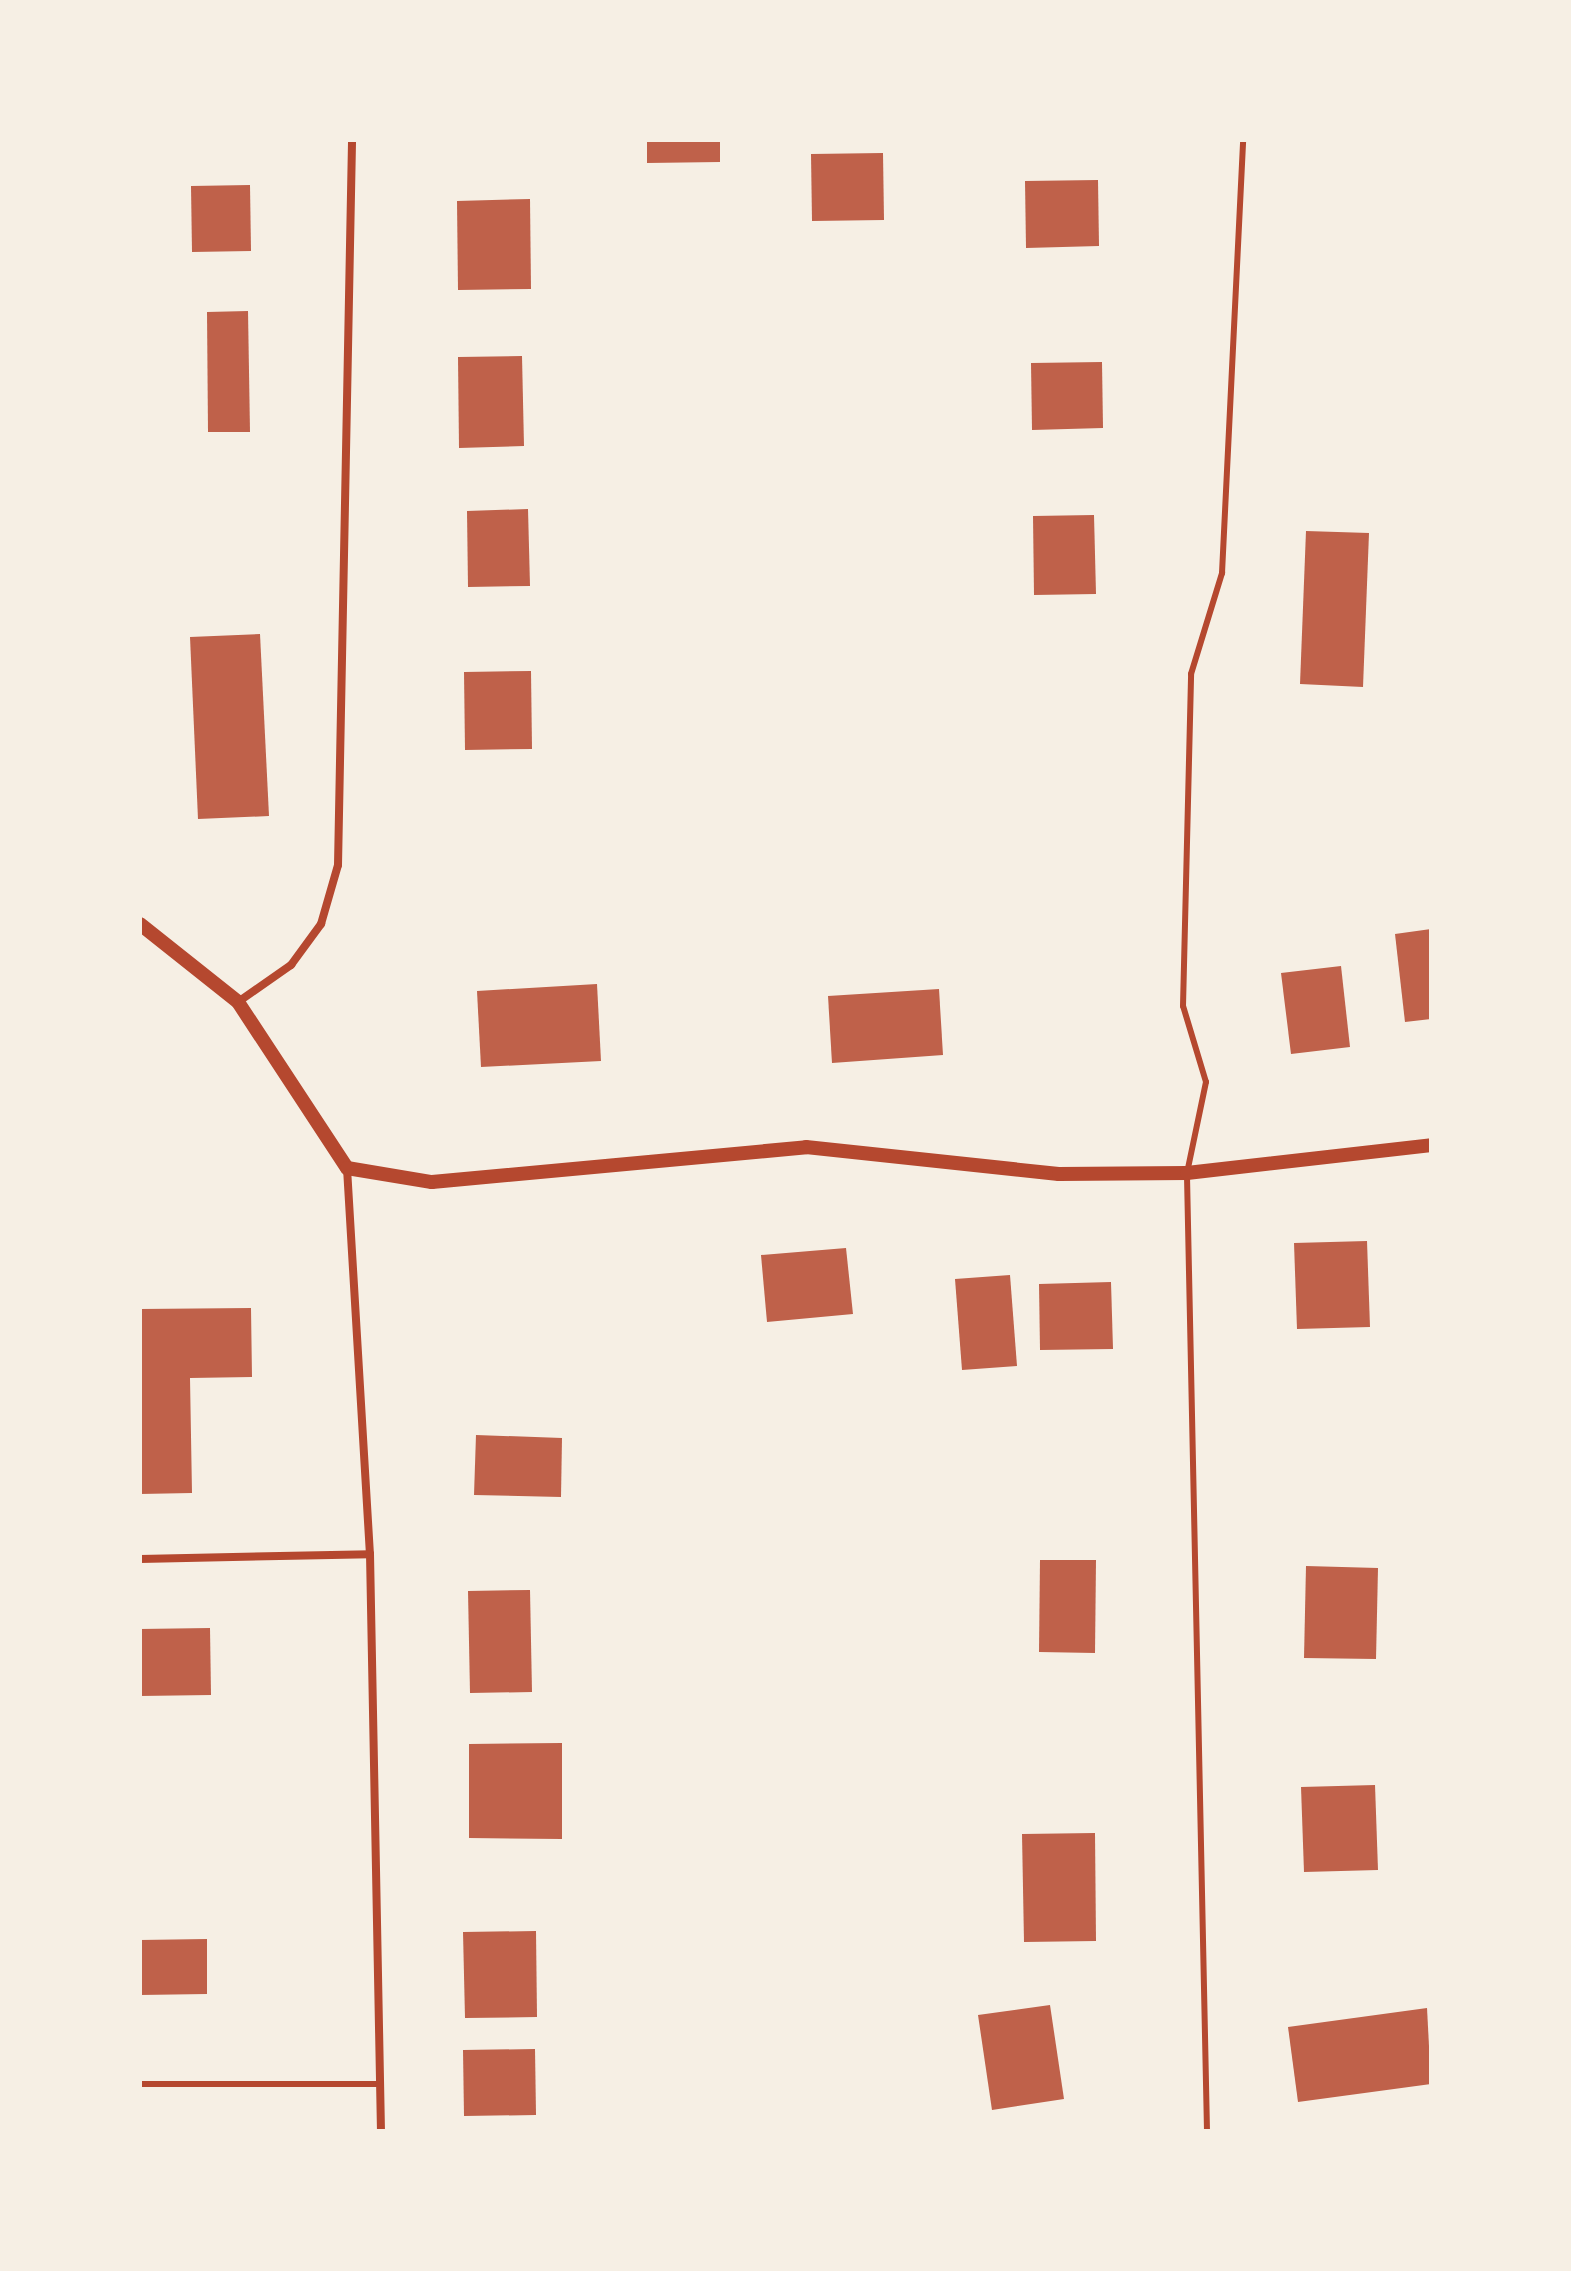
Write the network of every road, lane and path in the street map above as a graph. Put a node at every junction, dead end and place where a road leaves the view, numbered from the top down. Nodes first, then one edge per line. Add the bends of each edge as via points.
1 (352, 140) edge
2 (1243, 140) edge
3 (140, 924) edge
4 (238, 1002) junction
5 (1431, 1145) edge
6 (347, 1168) junction
7 (1187, 1173) junction
8 (370, 1554) junction
9 (140, 1559) edge
10 (140, 2084) edge
11 (380, 2084) junction
12 (381, 2131) edge
13 (1207, 2131) edge

1 - 4 street via 338,865 321,924 291,965
2 - 7 lane via 1222,573 1191,674 1183,1006 1206,1082
3 - 4 street
4 - 6 street
5 - 7 street
6 - 7 street via 432,1182 806,1147 1059,1174
6 - 8 street
7 - 13 lane
8 - 9 street
8 - 11 street
10 - 11 lane
11 - 12 street

